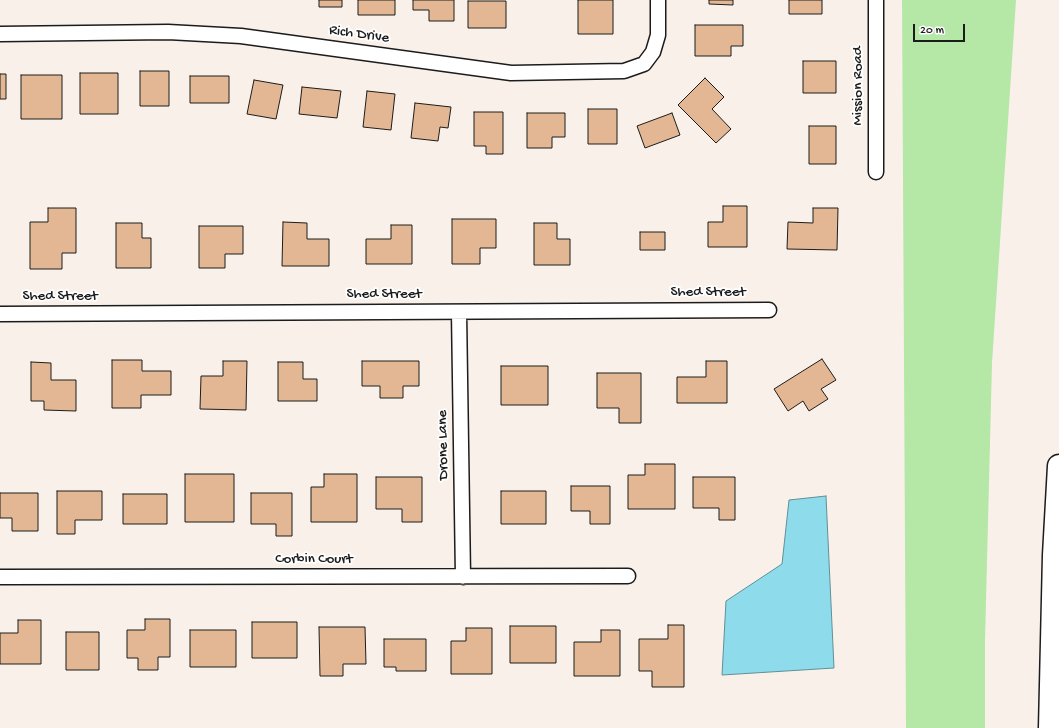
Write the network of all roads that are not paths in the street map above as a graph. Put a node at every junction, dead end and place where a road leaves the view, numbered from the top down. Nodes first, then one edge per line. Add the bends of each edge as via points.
1 (658, 0) edge
2 (876, 0) edge
3 (0, 34) edge
4 (876, 172) dead end
5 (769, 310) dead end
6 (458, 312) junction
7 (0, 314) edge
8 (1059, 466) edge
9 (628, 576) dead end
10 (0, 577) edge
11 (463, 577) junction
12 (1050, 728) edge

1 - 3 street, Rich Drive via 658,35 653,52 644,64 624,71 511,74 241,36 168,32
2 - 4 street, Mission Road
5 - 6 street, Shed Street
6 - 7 street, Shed Street
6 - 11 street, Drone Lane
8 - 12 highway
9 - 11 street, Corbin Court
10 - 11 street, Corbin Court

